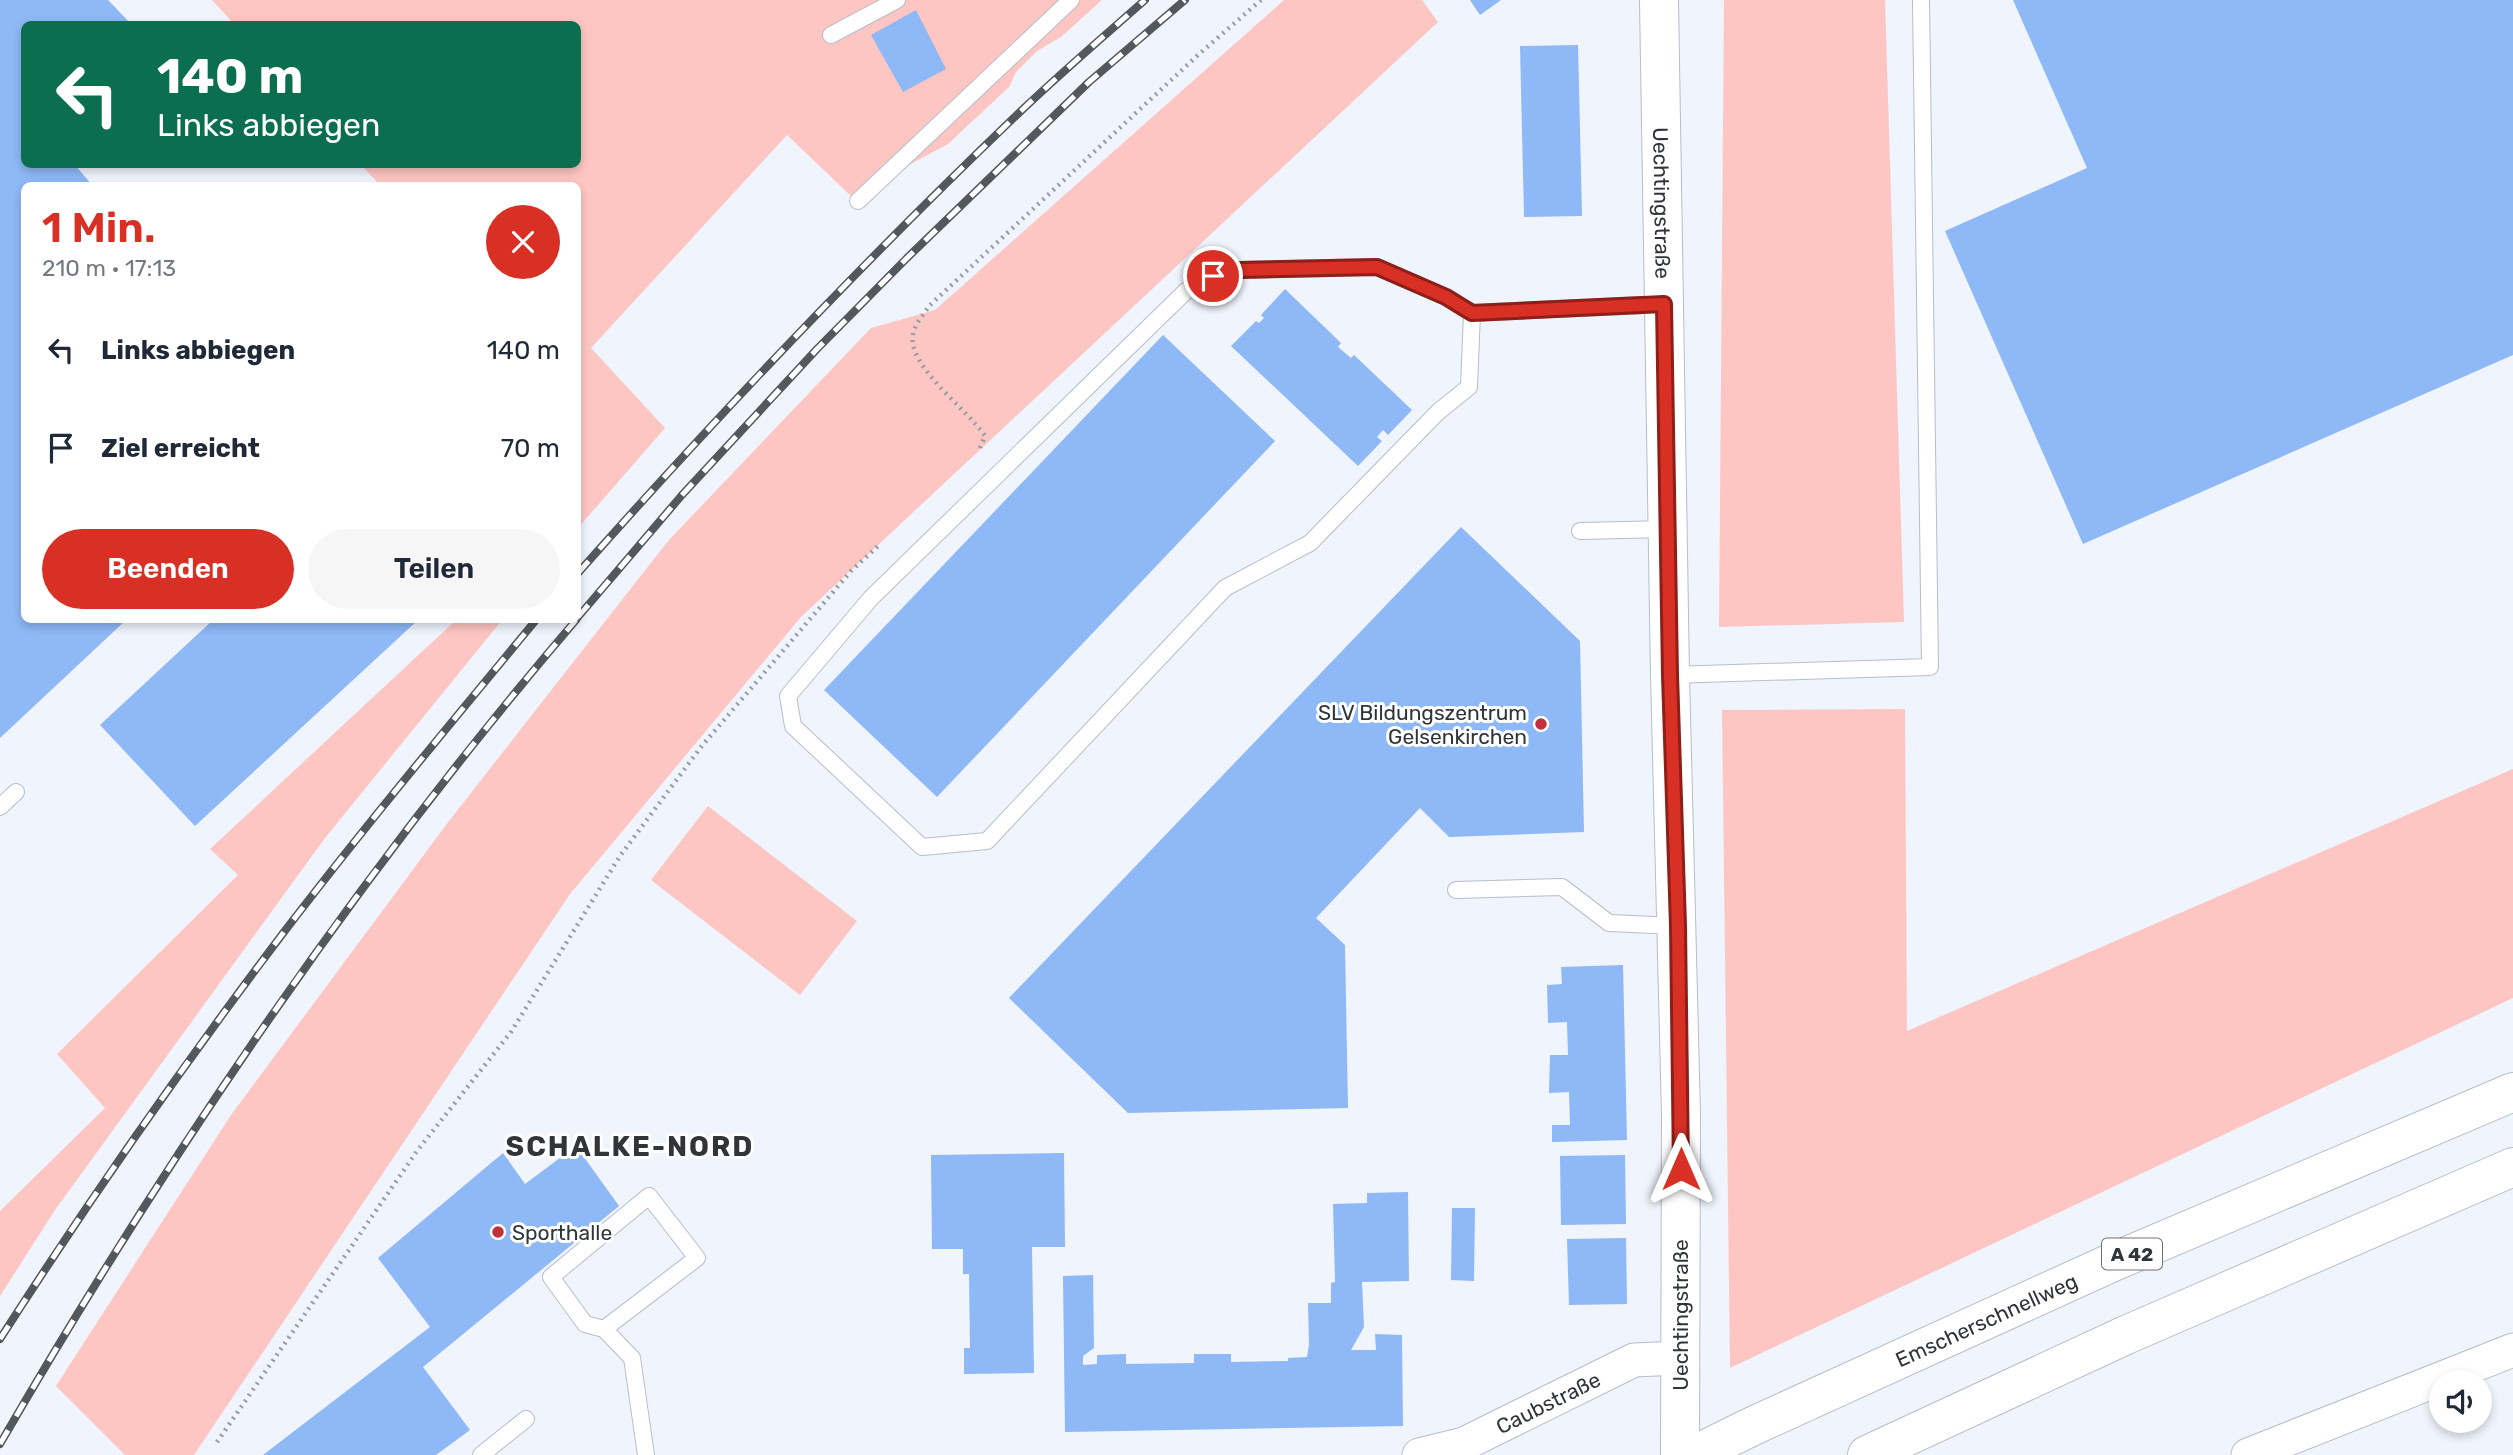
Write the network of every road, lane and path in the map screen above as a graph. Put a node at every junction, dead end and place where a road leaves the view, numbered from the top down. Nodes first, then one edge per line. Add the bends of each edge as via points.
1 (897, 0) edge
2 (1071, 0) edge
3 (1261, 0) edge
4 (1659, 0) edge
5 (1921, 0) edge
6 (831, 35) dead end
7 (858, 201) dead end
8 (1664, 304) junction
9 (1472, 313) junction
10 (978, 451) dead end
11 (1667, 529) junction
12 (1580, 531) dead end
13 (880, 543) dead end
14 (1670, 675) junction
15 (16, 792) dead end
16 (0, 807) edge
17 (1456, 890) dead end
18 (1678, 926) junction
19 (2513, 1092) edge
20 (2513, 1167) edge
21 (604, 1329) junction
22 (2513, 1350) edge
23 (1679, 1358) junction
24 (526, 1419) dead end
25 (217, 1442) dead end
26 (481, 1455) edge
27 (646, 1455) edge
28 (1419, 1455) edge
29 (1680, 1455) edge
30 (1694, 1455) edge
31 (1867, 1455) edge
32 (2248, 1455) edge

1 - 6 lane
2 - 7 lane
3 - 10 path via 929,306 913,332 912,349 976,422 985,436
4 - 8 main road, Uechtingstraße
5 - 14 lane via 1930,667
8 - 9 lane
8 - 11 main road, Uechtingstraße
9 - 9 lane via 1377,267 1240,270 1213,276 1186,291 871,598 788,696 793,726 922,848 987,841 1224,588 1310,543 1437,412 1469,387
11 - 12 lane
11 - 14 main road, Uechtingstraße
13 - 25 path via 701,747 620,856 511,1032 417,1151
14 - 18 main road, Uechtingstraße
15 - 16 lane
17 - 18 lane via 1562,887 1609,923
18 - 23 main road, Uechtingstraße
19 - 30 main road, Emscherschnellweg / A 42 via 2113,1262
20 - 31 main road via 2126,1335
21 - 21 lane via 697,1258 649,1196 551,1277 585,1324
21 - 27 lane via 632,1358
22 - 32 street
23 - 28 street, Caubstraße via 1634,1360 1464,1444
23 - 29 main road, Uechtingstraße
24 - 26 lane

